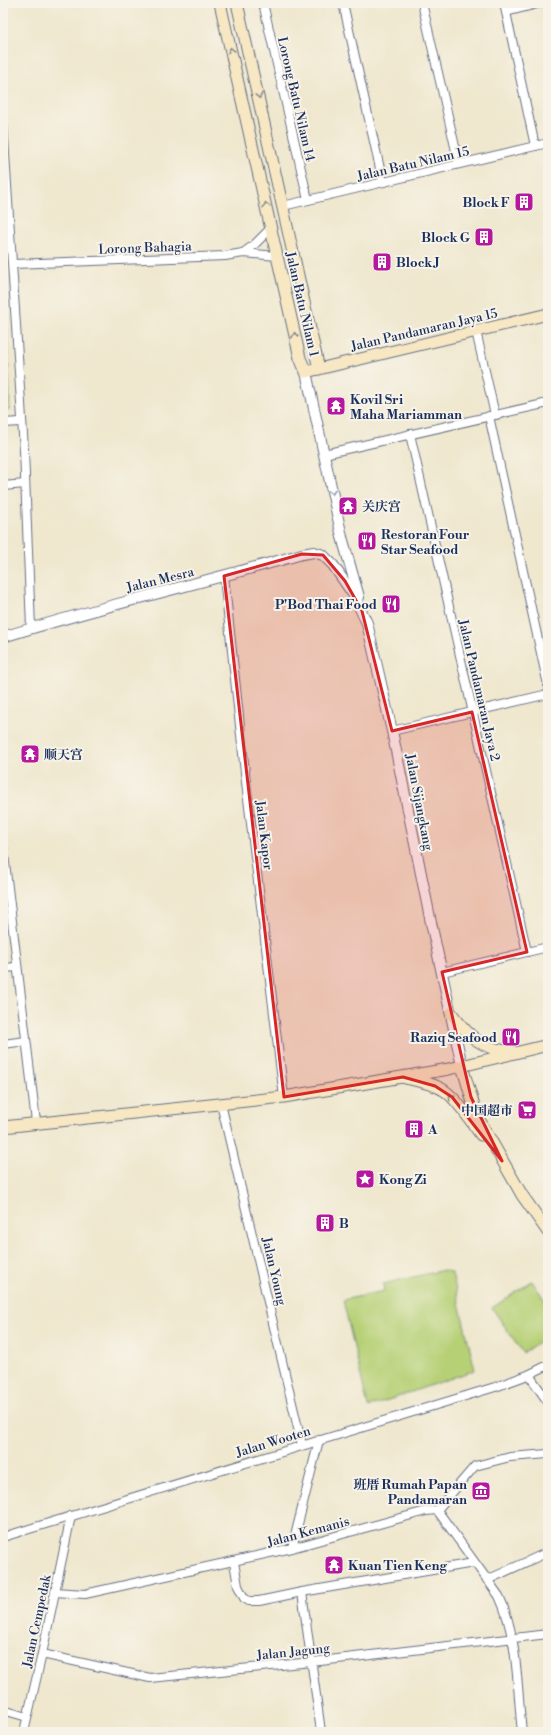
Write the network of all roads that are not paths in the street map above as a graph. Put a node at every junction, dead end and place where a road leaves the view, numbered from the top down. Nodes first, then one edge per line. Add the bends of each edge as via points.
1 (220, 3) edge
2 (237, 3) edge
3 (263, 3) edge
4 (343, 3) edge
5 (422, 3) edge
6 (504, 3) edge
7 (541, 3) edge
8 (506, 12) junction
9 (252, 64) junction
10 (235, 68) junction
11 (3, 123) edge
12 (548, 143) edge
13 (535, 146) junction
14 (4, 148) edge
15 (459, 164) junction
16 (383, 182) junction
17 (308, 200) junction
18 (283, 206) junction
19 (271, 228) junction
20 (243, 253) junction
21 (277, 256) junction
22 (13, 264) junction
23 (548, 314) edge
24 (476, 331) junction
25 (319, 369) junction
26 (306, 372) junction
27 (548, 403) edge
28 (492, 416) junction
29 (3, 422) edge
30 (21, 422) junction
31 (410, 434) junction
32 (324, 454) junction
33 (25, 484) junction
34 (3, 486) edge
35 (323, 555) joint
36 (224, 576) junction
37 (362, 611) junction
38 (31, 628) junction
39 (3, 637) edge
40 (548, 685) edge
41 (548, 694) edge
42 (472, 712) junction
43 (392, 731) junction
44 (3, 846) edge
45 (5, 888) edge
46 (548, 947) edge
47 (527, 952) junction
48 (17, 966) junction
49 (3, 968) edge
50 (442, 972) junction
51 (451, 1014) junction
52 (26, 1041) junction
53 (3, 1044) edge
54 (548, 1045) edge
55 (524, 1051) junction
56 (462, 1066) junction
57 (403, 1077) junction
58 (284, 1097) junction
59 (221, 1104) junction
60 (36, 1122) junction
61 (3, 1127) edge
62 (502, 1161) junction
63 (548, 1232) edge
64 (548, 1365) edge
65 (529, 1375) junction
66 (548, 1402) edge
67 (319, 1440) junction
68 (302, 1445) junction
69 (548, 1454) edge
70 (437, 1510) junction
71 (72, 1516) junction
72 (3, 1537) edge
73 (292, 1548) junction
74 (548, 1552) edge
75 (234, 1562) junction
76 (474, 1563) junction
77 (486, 1580) junction
78 (55, 1592) junction
79 (302, 1592) junction
80 (548, 1634) edge
81 (512, 1638) junction
82 (42, 1654) junction
83 (312, 1662) junction
84 (3, 1710) edge
85 (27, 1716) junction
86 (24, 1732) edge
87 (321, 1732) edge
88 (522, 1732) edge

10 -> 1 main road, Jalan Batu Nilam 1
2 - 9 main road, Jalan Batu Nilam 1
3 - 17 street, Lorong Batu Nilam 14
4 - 16 street
5 - 15 street
6 - 8 street
7 - 8 street
8 - 13 street
9 - 10 main road
9 -> 18 main road, Jalan Batu Nilam 1
19 -> 10 main road, Jalan Batu Nilam 1
11 - 14 street
12 - 13 street, Jalan Batu Nilam 15
13 - 15 street, Jalan Batu Nilam 15
14 - 22 street
15 - 16 street, Jalan Batu Nilam 15
16 - 17 street, Jalan Batu Nilam 15
17 - 18 street, Jalan Batu Nilam 15
18 - 25 main road, Jalan Batu Nilam 1
19 - 20 street
19 - 21 main road, Jalan Batu Nilam 1
20 - 21 street, Lorong Bahagia
20 - 22 street, Lorong Bahagia via 225,256
26 -> 21 main road, Jalan Batu Nilam 1 via 300,358
22 - 30 street
23 - 24 main road, Jalan Pandamaran Jaya 15
24 - 25 main road, Jalan Pandamaran Jaya 15
24 - 28 street
25 - 26 main road, Jalan Pandamaran Jaya 15
26 - 32 street, Jalan Batu Nilam 1
27 - 28 street
28 - 31 street
28 - 40 street
29 - 30 street
30 - 33 street
31 - 32 street
31 - 42 street, Jalan Pandamaran Jaya 2
32 -> 37 street, Jalan Batu Nilam 1 via 342,537
33 - 34 street
33 - 38 street
35 - 36 street, Jalan Mesra via 314,552 302,554
35 - 37 street, Jalan Sijangkang via 345,581
36 - 38 street, Jalan Mesra
36 - 58 street, Jalan Kapor
37 - 43 street, Jalan Sijangkang via 376,658
38 - 39 street, Jalan Mesra
41 - 42 street
42 - 43 street
42 - 47 street, Jalan Pandamaran Jaya 2
43 - 50 street, Jalan Sijangkang
44 - 45 street
45 - 48 street
46 - 47 street
47 - 50 street
48 - 49 street
48 - 52 street
50 - 51 street, Jalan Sijangkang
51 - 55 main road via 466,1033 478,1042 488,1047
51 - 56 street, Jalan Sijangkang
52 - 53 street
52 - 60 street
54 - 55 main road
55 - 56 main road
56 - 57 main road
56 - 62 main road via 477,1116
57 - 58 main road
62 -> 57 main road via 444,1090
58 - 59 main road
59 - 60 main road
59 - 68 street, Jalan Young
60 - 61 main road
62 - 63 main road
64 - 65 street, Jalan Wooten
65 - 66 street
65 - 67 street, Jalan Wooten
67 - 68 street, Jalan Wooten
67 - 73 street
68 - 71 street, Jalan Wooten
69 - 70 street via 510,1457 475,1466
70 - 73 street, Jalan Kemanis
70 - 76 street
71 - 72 street, Jalan Wooten
71 - 78 street, Jalan Cempedak
73 - 75 street, Jalan Kemanis
74 - 77 street
75 - 78 street, Jalan Kemanis via 85,1594
75 - 79 street via 238,1586 244,1598 249,1601 259,1602
76 - 77 street
76 - 79 street
77 - 81 street via 499,1596
78 - 82 street, Jalan Cempedak
79 - 83 street
80 - 81 street, Jalan Jagung
81 - 83 street, Jalan Jagung
81 - 88 street
82 - 83 street, Jalan Jagung via 150,1678
82 - 85 street, Jalan Cempedak
83 - 87 street
84 - 85 street
85 - 86 street, Jalan Cempedak

